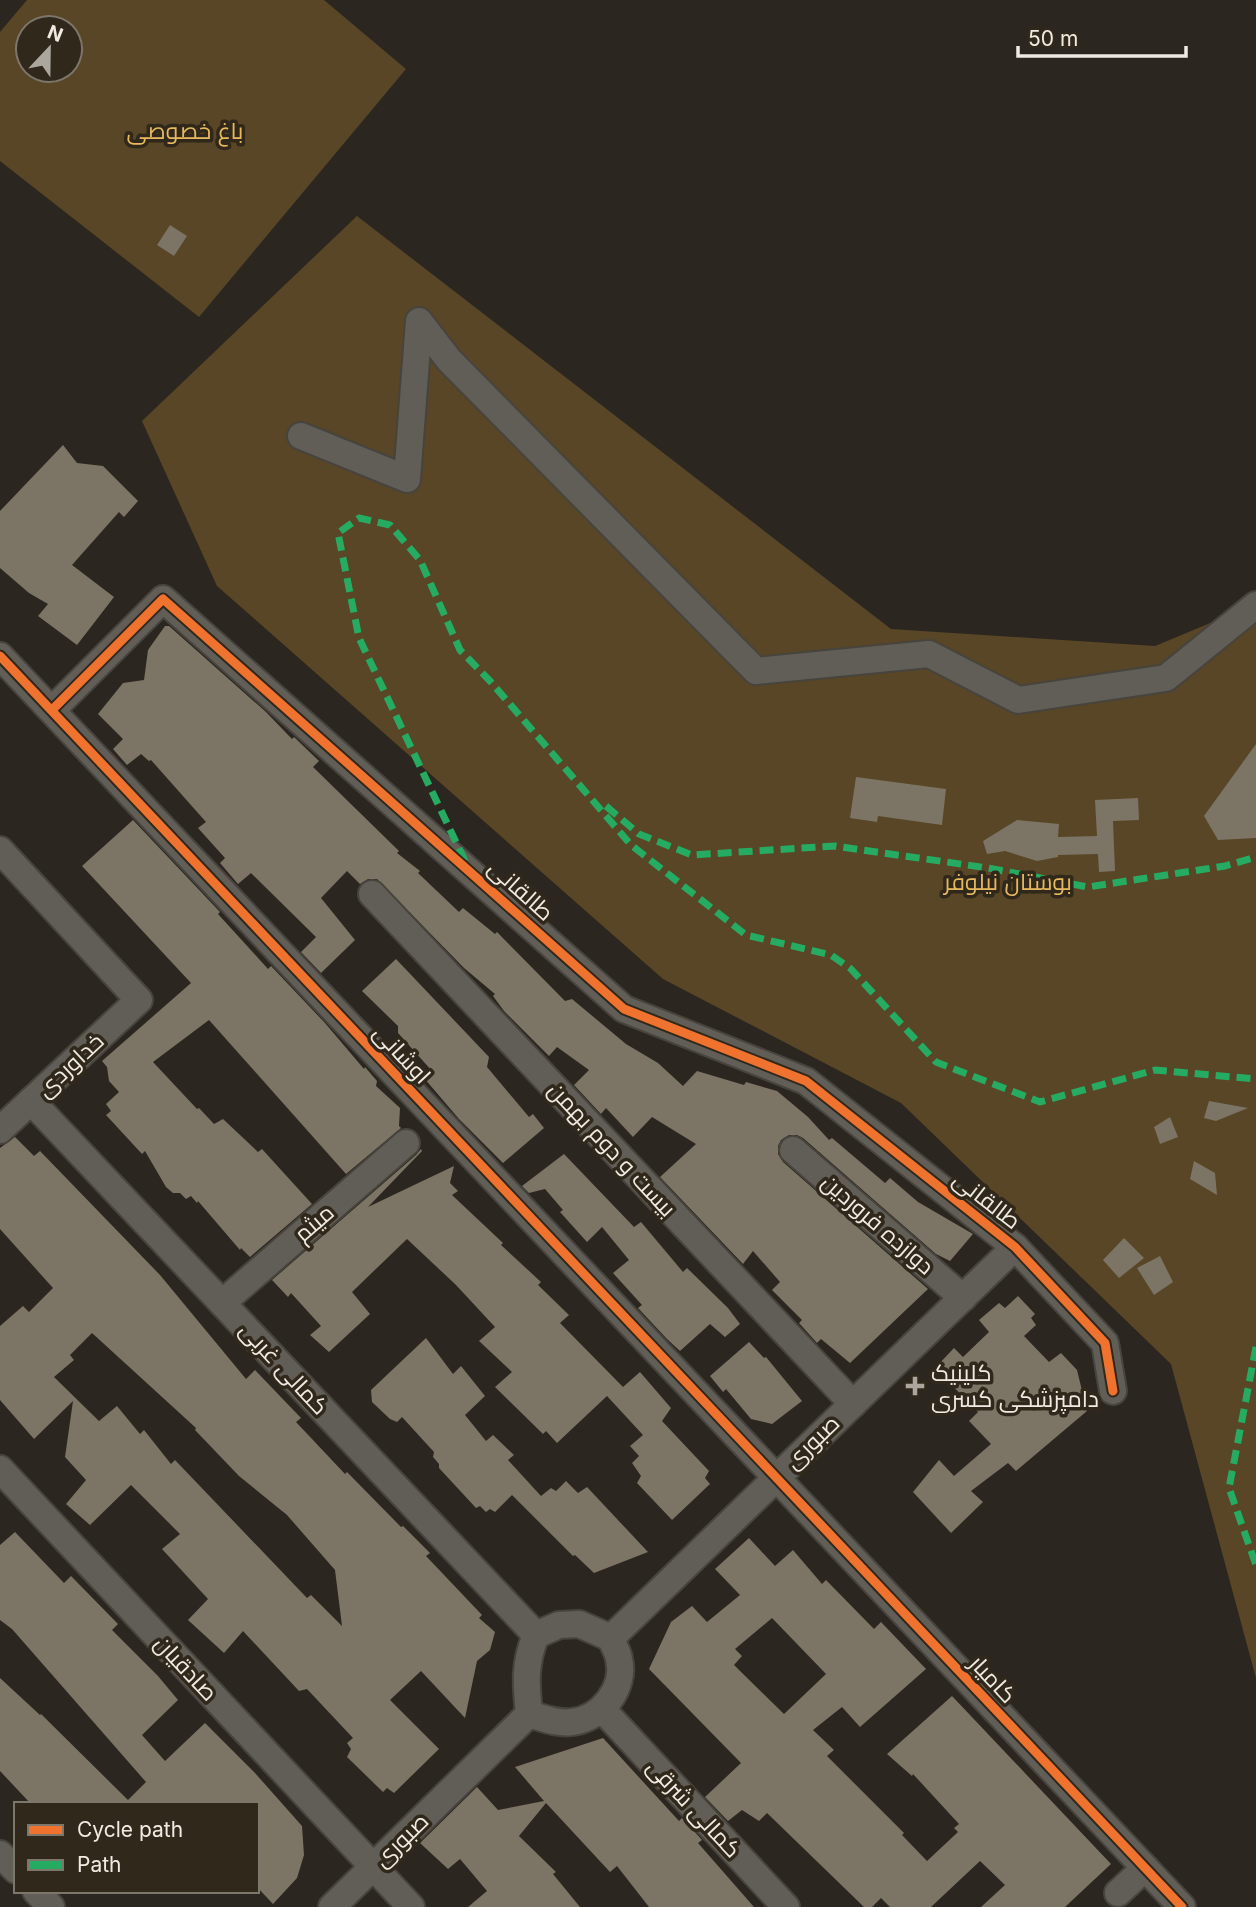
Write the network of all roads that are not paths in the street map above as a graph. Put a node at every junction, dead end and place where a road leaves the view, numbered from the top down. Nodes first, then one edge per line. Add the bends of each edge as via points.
1 (301, 436) dead end
2 (1256, 605) edge
3 (0, 656) edge
4 (51, 710) junction
5 (0, 850) edge
6 (372, 894) dead end
7 (31, 1101) junction
8 (0, 1130) edge
9 (406, 1143) dead end
10 (793, 1150) dead end
11 (1015, 1247) junction
12 (963, 1298) junction
13 (222, 1303) junction
14 (1113, 1391) dead end
15 (852, 1404) junction
16 (0, 1469) edge
17 (775, 1478) junction
18 (536, 1635) junction
19 (611, 1638) junction
20 (602, 1709) junction
21 (529, 1714) junction
22 (0, 1854) edge
23 (373, 1867) junction
24 (14, 1868) edge
25 (1145, 1868) junction
26 (38, 1893) edge
27 (1118, 1893) dead end
28 (51, 1907) edge
29 (332, 1907) edge
30 (411, 1907) edge
31 (786, 1907) edge
32 (1182, 1907) edge

1 - 2 street via 407,479 419,321 449,360 756,671 929,654 1018,700 1166,678
3 - 4 street, اوشانی
4 - 11 street, طالقانی via 163,599 624,1009 806,1081
4 - 17 street, اوشانی
5 - 7 street, خداوردی via 139,1000
6 - 15 street, بیست و دوم بهمن
7 - 8 street, خداوردی
7 - 13 street, کمالی غربی
9 - 13 street, میثم
10 - 12 street, دوازده فروردین
11 - 12 street, صبوری
11 - 14 street via 1105,1343
12 - 15 street, صبوری
13 - 18 street, کمالی غربی
15 - 17 street, صبوری
16 - 23 street, صادقیان
17 - 19 street, صبوری
17 - 25 street, کامیار
18 - 19 street via 559,1625 579,1625
18 - 21 street via 526,1673
19 - 20 street via 620,1659 620,1678
20 - 21 street via 573,1722
20 - 31 street, کمالی شرقی
21 - 23 street, صبوری
22 - 24 street
23 - 29 street, صبوری
23 - 30 street, صادقیان
25 - 27 street
25 - 32 street, کامیار
26 - 28 street

